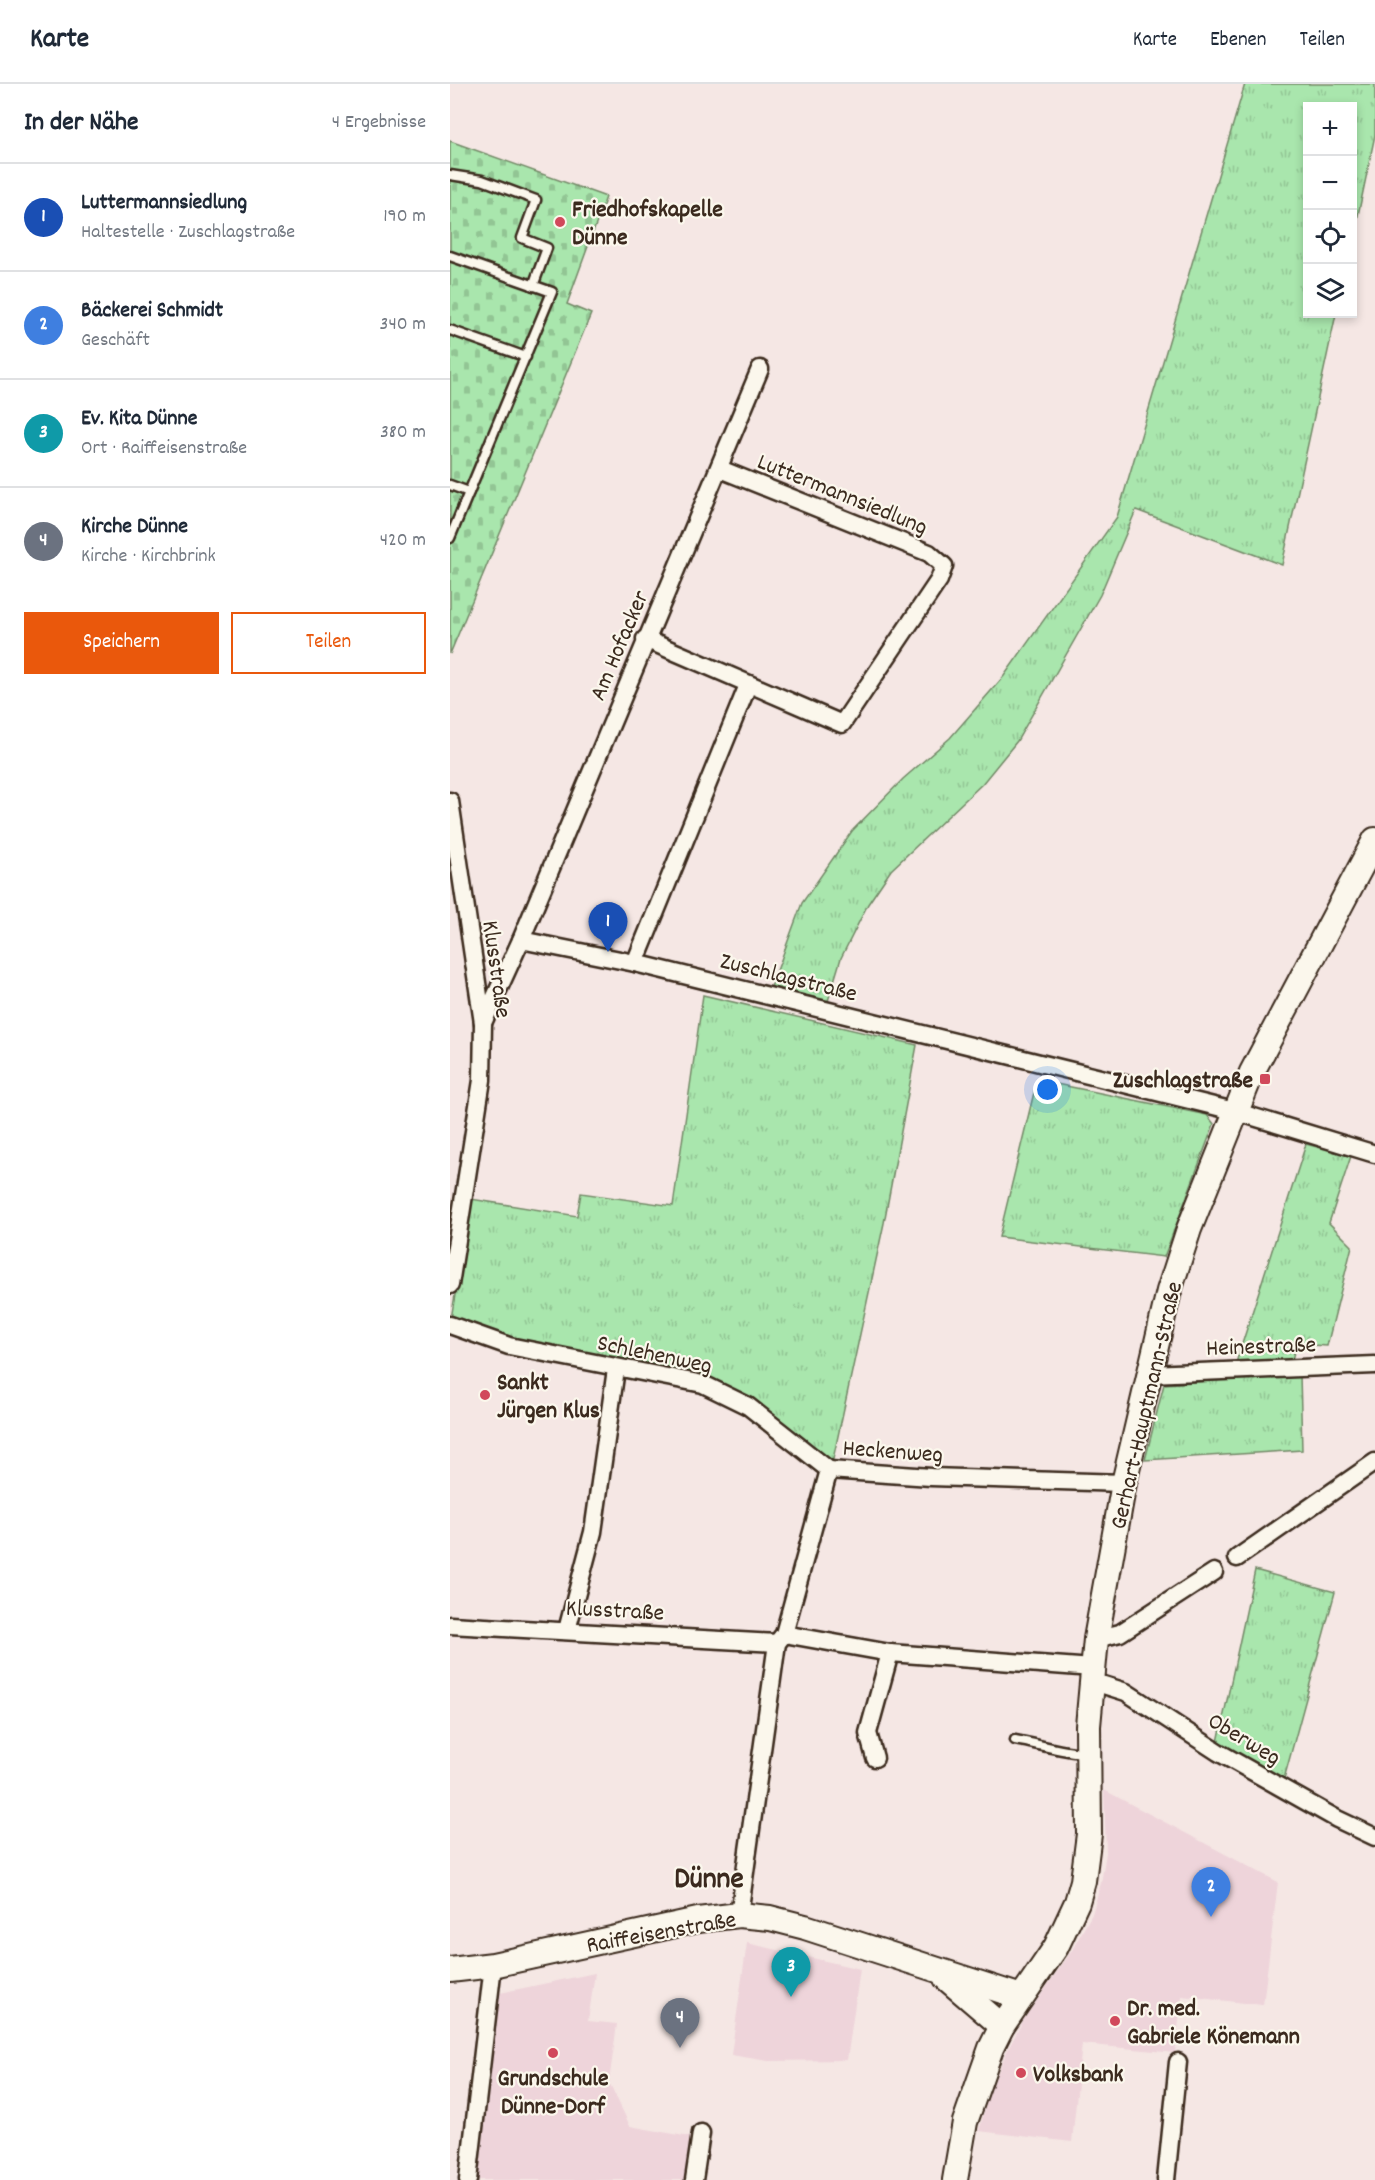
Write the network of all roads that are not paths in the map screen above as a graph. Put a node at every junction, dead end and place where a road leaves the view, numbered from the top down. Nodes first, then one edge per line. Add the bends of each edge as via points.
1 (450, 175) edge
2 (450, 256) edge
3 (533, 286) junction
4 (450, 330) edge
5 (526, 357) junction
6 (760, 369) dead end
7 (720, 468) junction
8 (450, 485) edge
9 (469, 492) junction
10 (450, 538) edge
11 (645, 639) junction
12 (748, 685) junction
13 (450, 801) edge
14 (1375, 840) edge
15 (520, 940) junction
16 (634, 963) junction
17 (483, 1023) junction
18 (1234, 1111) junction
19 (1375, 1154) edge
20 (454, 1225) edge
21 (450, 1285) edge
22 (450, 1325) edge
23 (1375, 1365) edge
24 (616, 1369) junction
25 (1149, 1374) junction
26 (1375, 1462) edge
27 (829, 1470) junction
28 (1124, 1483) junction
29 (1237, 1558) dead end
30 (1214, 1572) dead end
31 (450, 1625) edge
32 (567, 1629) junction
33 (780, 1639) junction
34 (1096, 1639) junction
35 (890, 1653) junction
36 (1092, 1675) junction
37 (1015, 1740) dead end
38 (1089, 1753) junction
39 (874, 1758) dead end
40 (1375, 1837) edge
41 (739, 1915) junction
42 (493, 1965) junction
43 (450, 1970) edge
44 (937, 1970) junction
45 (1021, 1997) junction
46 (1002, 2026) junction
47 (1178, 2062) dead end
48 (701, 2133) dead end
49 (468, 2180) edge
50 (694, 2180) edge
51 (955, 2180) edge
52 (1166, 2180) edge

1 - 3 lane via 482,180 536,200 522,238 547,248
2 - 3 lane
3 - 5 lane via 552,292
4 - 5 lane
5 - 9 lane
6 - 7 street, Am Hofacker
7 - 11 street, Am Hofacker
7 - 12 street, Luttermannsiedlung via 929,553 944,566 939,580 842,724
8 - 9 lane
9 - 10 lane
11 - 12 street, Luttermannsiedlung
11 - 15 street, Am Hofacker
12 - 16 street
13 - 17 street, Klusstraße
14 - 18 street, Gerhart-Hauptmann-Straße
15 - 16 street, Zuschlagstraße
15 - 17 street
16 - 18 street, Zuschlagstraße
17 - 20 street, Klusstraße via 482,1080
18 - 19 street, Zuschlagstraße
18 - 25 street, Gerhart-Hauptmann-Straße via 1182,1249
20 - 21 street, Klusstraße
22 - 24 street, Schlehenweg via 509,1346
23 - 25 street, Heinestraße
24 - 27 street, Schlehenweg via 703,1384 748,1406
24 - 32 street via 593,1532
25 - 28 street, Gerhart-Hauptmann-Straße
26 - 29 street
27 - 28 street, Heckenweg via 931,1478
27 - 33 street, Heckenweg
28 - 34 street, Gerhart-Hauptmann-Straße
30 - 34 street via 1120,1633
31 - 32 street, Klusstraße
32 - 33 street, Klusstraße
33 - 35 street
33 - 41 street
34 - 36 street, Gerhart-Hauptmann-Straße
35 - 36 street
35 - 39 street via 868,1733
36 - 38 street, Gerhart-Hauptmann-Straße
36 - 40 street, Oberweg via 1126,1692 1218,1752
37 - 38 lane via 1064,1752
38 - 45 street, Gerhart-Hauptmann-Straße via 1089,1834 1083,1881 1056,1947
41 - 42 street, Raiffeisenstraße via 699,1920
41 - 44 street, Raiffeisenstraße via 805,1927
42 - 43 street, Raiffeisenstraße
42 - 49 street
44 - 45 street, Raiffeisenstraße
44 - 46 street, Raiffeisenstraße
45 - 46 street, Gerhart-Hauptmann-Straße
46 - 51 street, Gerhart-Hauptmann-Straße via 965,2122
47 - 52 street
48 - 50 street

